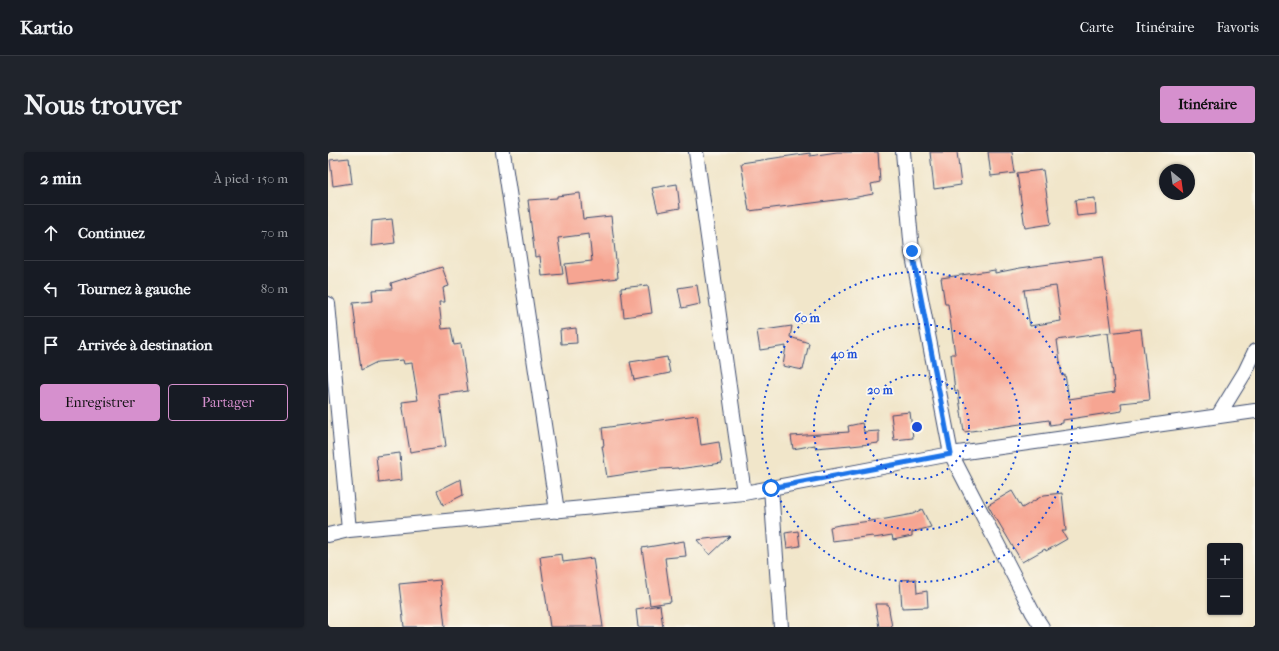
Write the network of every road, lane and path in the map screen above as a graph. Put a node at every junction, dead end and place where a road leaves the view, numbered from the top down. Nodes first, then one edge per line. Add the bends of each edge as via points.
1 (503, 152) edge
2 (696, 152) edge
3 (903, 152) edge
4 (328, 304) edge
5 (1255, 351) edge
6 (1255, 411) edge
7 (1218, 416) junction
8 (951, 454) junction
9 (771, 488) junction
10 (744, 493) junction
11 (557, 511) junction
12 (349, 530) junction
13 (328, 535) edge
14 (781, 627) edge
15 (1042, 627) edge

1 - 11 street
2 - 10 street
3 - 8 street via 912,251
4 - 12 street
5 - 7 street
6 - 7 street
7 - 8 street
8 - 9 street
8 - 15 street
9 - 10 street
9 - 14 street
10 - 11 street
11 - 12 street
12 - 13 street

